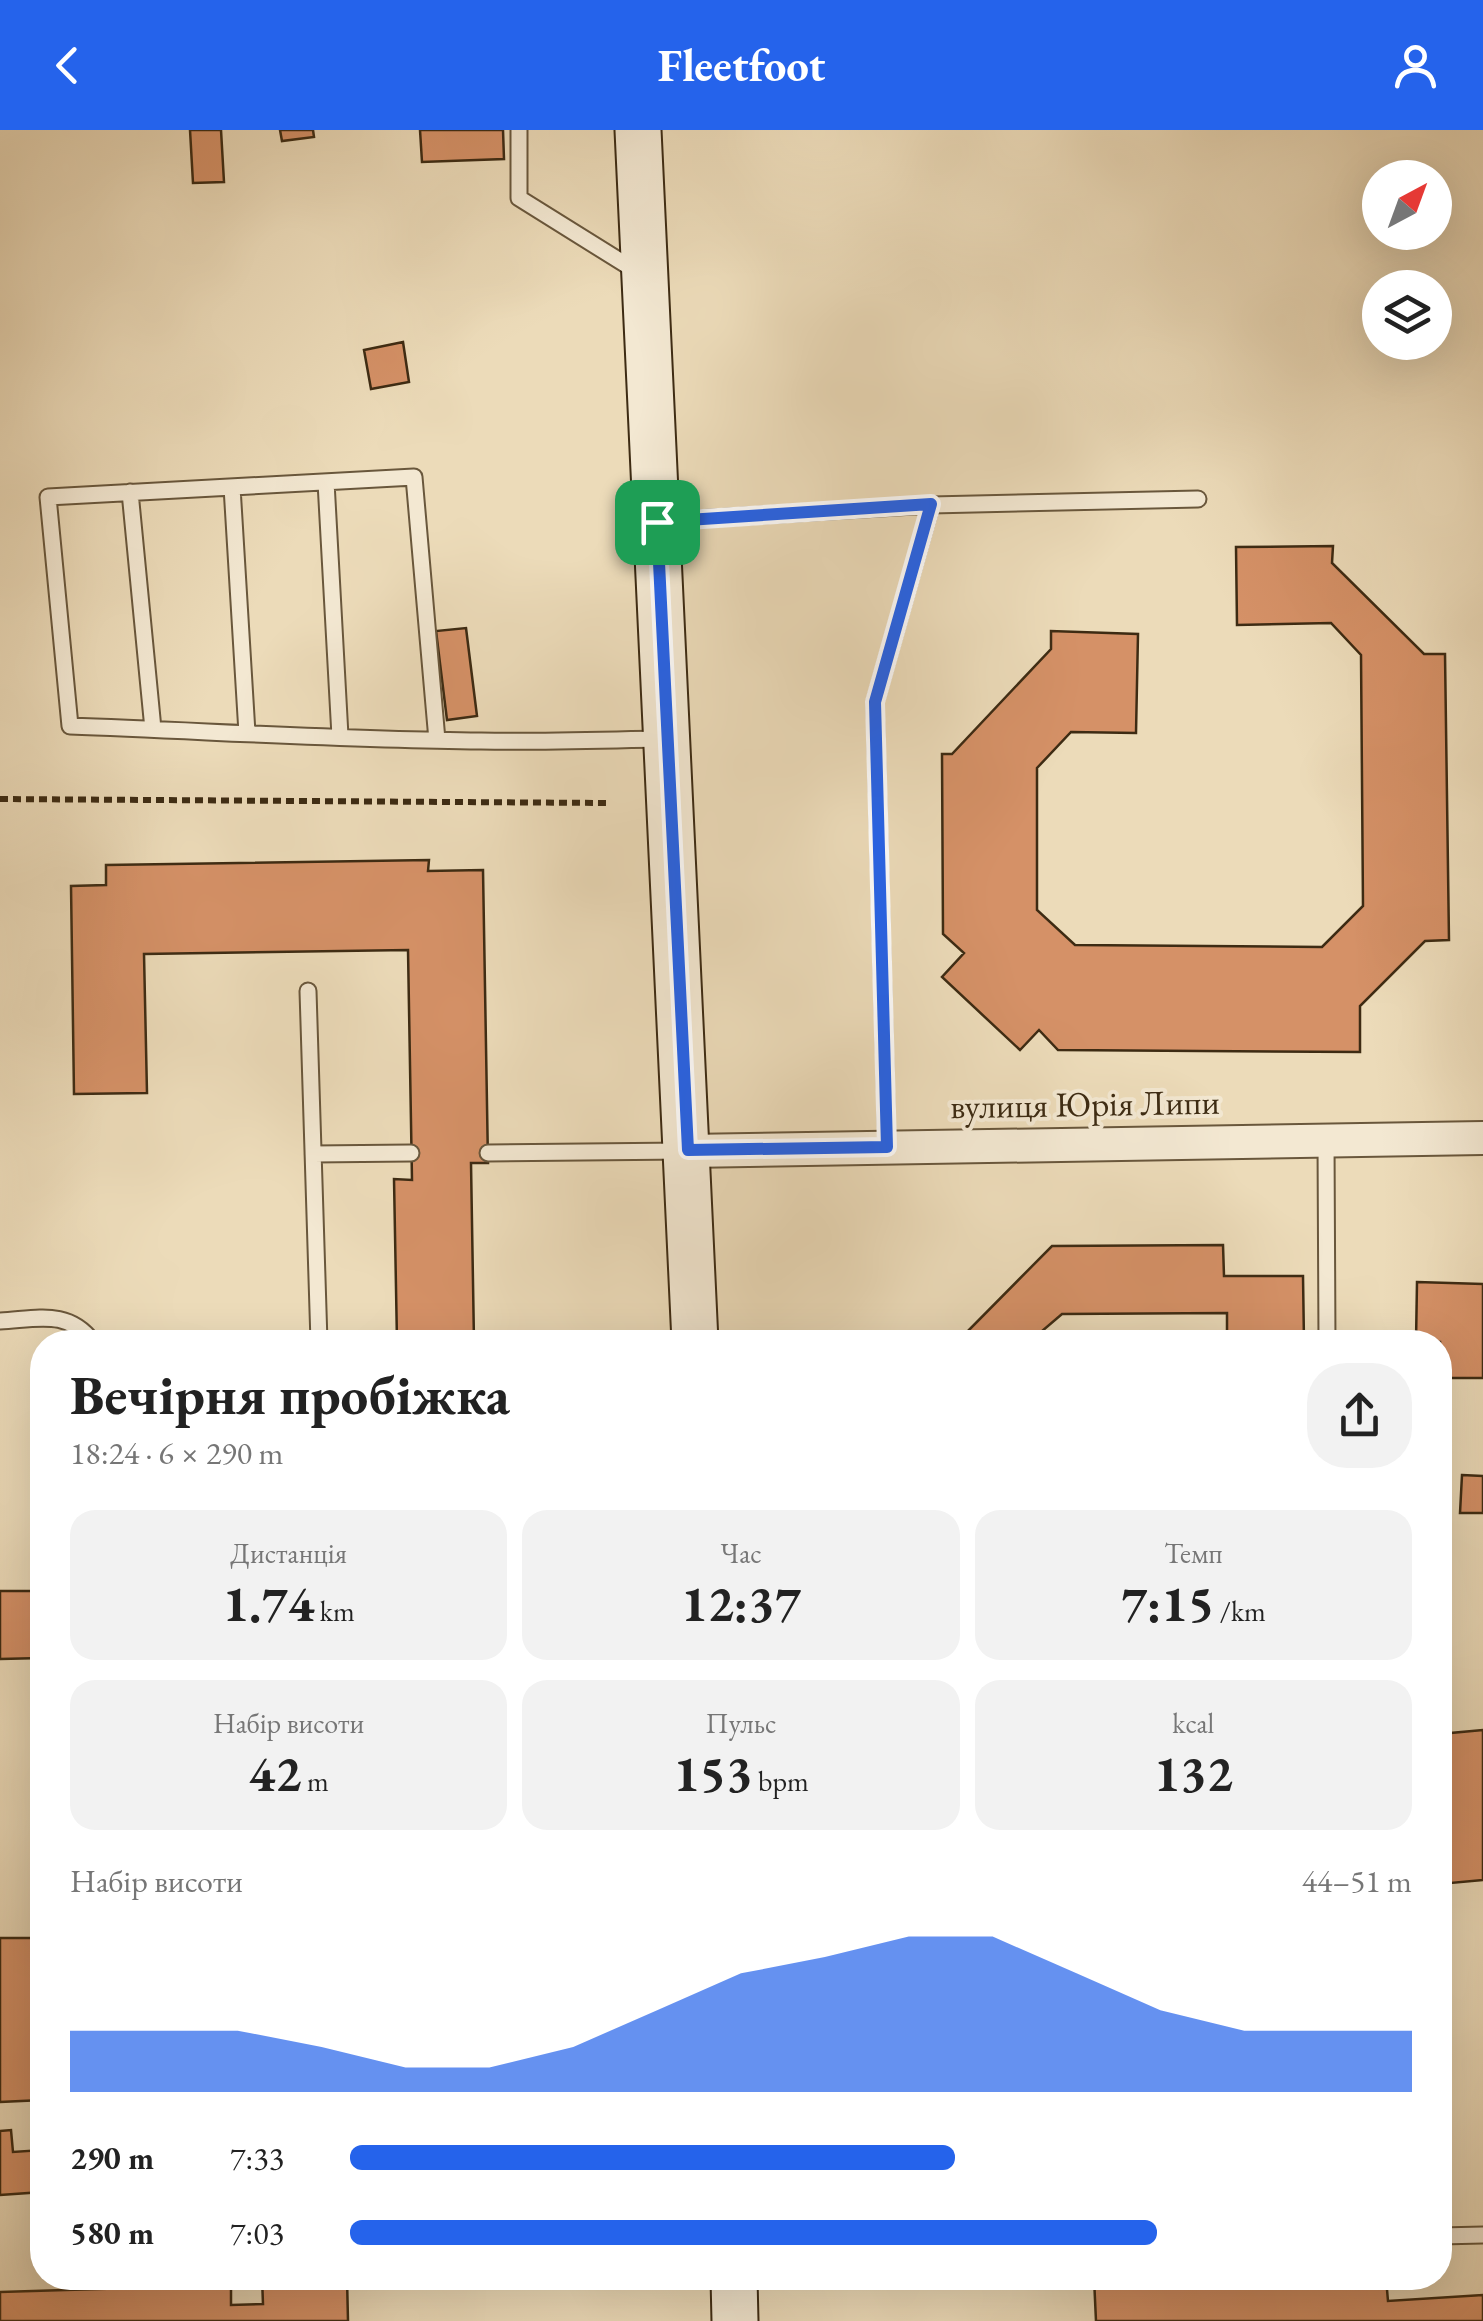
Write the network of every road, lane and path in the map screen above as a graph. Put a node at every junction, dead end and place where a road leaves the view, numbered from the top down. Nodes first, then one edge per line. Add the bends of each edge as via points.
1 (520, 130) edge
2 (638, 130) edge
3 (645, 277) junction
4 (326, 482) junction
5 (232, 487) junction
6 (130, 492) junction
7 (1198, 499) dead end
8 (931, 504) junction
9 (657, 522) junction
10 (153, 729) junction
11 (247, 733) junction
12 (340, 736) junction
13 (667, 739) junction
14 (437, 740) junction
15 (0, 800) edge
16 (606, 803) dead end
17 (308, 991) dead end
18 (1483, 1138) edge
19 (1326, 1141) junction
20 (887, 1147) junction
21 (688, 1150) junction
22 (488, 1152) dead end
23 (411, 1153) dead end
24 (313, 1154) junction
25 (0, 1321) edge
26 (84, 1330) edge
27 (320, 1330) edge
28 (695, 1330) edge
29 (1327, 1330) edge
30 (1483, 2235) edge
31 (1452, 2236) edge
32 (734, 2290) edge
33 (735, 2321) edge

1 - 3 lane via 519,198
2 - 3 street
3 - 9 street
4 - 5 lane
4 - 12 lane
4 - 14 lane via 414,478
5 - 6 lane
5 - 11 lane
6 - 10 lane
6 - 10 lane via 48,497 70,726
7 - 8 lane
8 - 9 lane
8 - 20 lane via 875,702
9 - 13 street
10 - 11 lane
11 - 12 lane
12 - 14 lane
13 - 14 lane
13 - 21 street
15 - 16 path
17 - 24 lane
18 - 19 street, вулиця Юрія Липи
19 - 20 street, вулиця Юрія Липи
19 - 29 lane
20 - 21 street, вулиця Юрія Липи
21 - 22 lane
21 - 28 street
23 - 24 lane
24 - 27 lane
25 - 26 lane via 60,1318
30 - 31 lane
32 - 33 street

